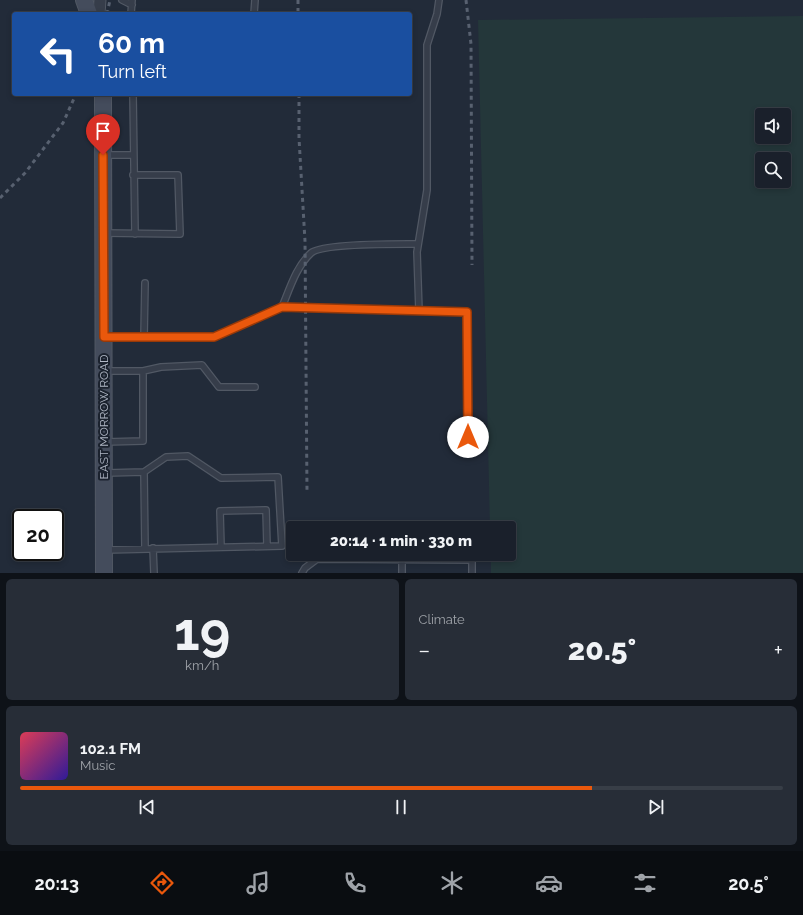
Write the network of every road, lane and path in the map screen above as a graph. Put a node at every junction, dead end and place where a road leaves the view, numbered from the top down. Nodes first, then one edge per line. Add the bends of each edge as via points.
1 (84, 0) edge
2 (100, 0) edge
3 (122, 0) edge
4 (255, 0) edge
5 (439, 0) edge
6 (132, 2) edge
7 (88, 12) edge
8 (99, 12) edge
9 (131, 12) edge
10 (254, 12) edge
11 (103, 96) edge
12 (133, 96) edge
13 (103, 155) junction
14 (133, 155) junction
15 (133, 175) junction
16 (103, 233) junction
17 (135, 234) junction
18 (418, 244) junction
19 (145, 283) dead end
20 (282, 307) junction
21 (419, 311) junction
22 (104, 337) junction
23 (144, 337) junction
24 (104, 371) junction
25 (143, 371) junction
26 (255, 386) dead end
27 (468, 437) dead end
28 (104, 442) junction
29 (144, 472) junction
30 (104, 473) junction
31 (267, 546) junction
32 (221, 547) junction
33 (153, 548) junction
34 (145, 549) junction
35 (104, 550) junction
36 (314, 561) edge
37 (402, 561) edge
38 (472, 561) edge
39 (104, 573) edge
40 (154, 573) edge
41 (302, 573) edge
42 (402, 573) edge
43 (472, 573) edge

1 - 7 main road
2 - 8 street
3 - 6 lane
4 - 10 lane
5 - 18 lane via 427,44 427,190
6 - 9 lane
11 - 13 main road, EAST MORROW ROAD
12 - 14 lane
13 - 14 lane
13 - 16 main road, EAST MORROW ROAD
14 - 15 lane
15 - 17 lane
15 - 17 lane via 178,175 180,234
16 - 17 lane
16 - 22 main road, EAST MORROW ROAD
18 - 20 lane via 358,245 312,252 296,272
18 - 21 lane
19 - 23 lane
20 - 21 lane
20 - 23 lane via 214,337
21 - 27 lane via 467,312
22 - 23 lane
22 - 24 main road, EAST MORROW ROAD
24 - 25 lane
24 - 28 main road, EAST MORROW ROAD
25 - 26 lane via 161,367 202,365 219,387
25 - 28 lane via 143,441
28 - 30 main road, EAST MORROW ROAD
29 - 30 lane
29 - 31 lane via 166,457 188,456 221,478 278,477 282,546
29 - 34 lane
30 - 35 main road, EAST MORROW ROAD
31 - 32 lane
31 - 32 lane via 266,510 220,511
32 - 33 lane
33 - 34 lane
33 - 40 lane
34 - 35 lane
35 - 39 main road, EAST MORROW ROAD
36 - 41 lane
37 - 42 lane
38 - 43 lane

